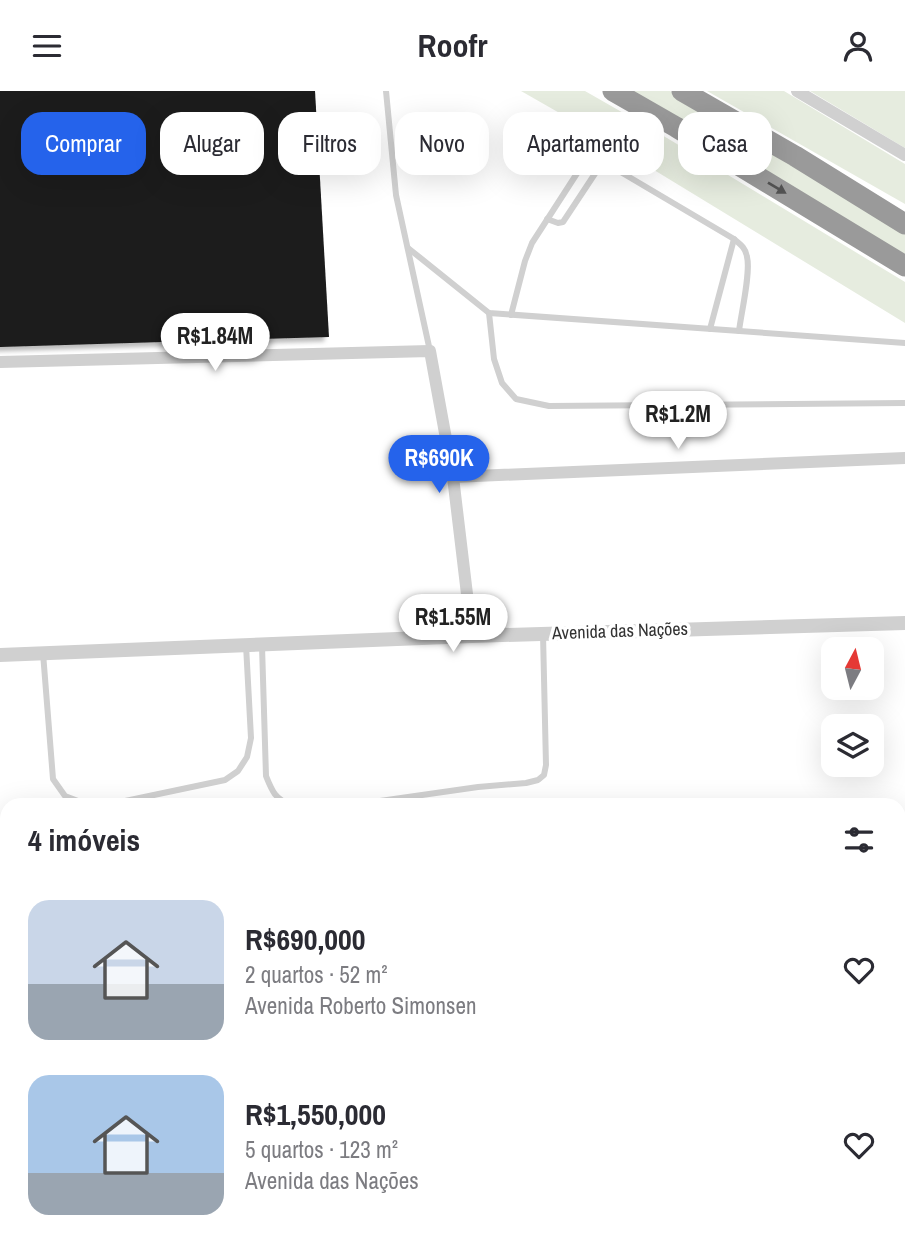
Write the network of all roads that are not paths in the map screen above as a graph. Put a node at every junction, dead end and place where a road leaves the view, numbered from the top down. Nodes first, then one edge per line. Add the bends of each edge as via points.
1 (386, 91) edge
2 (613, 91) edge
3 (682, 91) edge
4 (797, 91) edge
5 (905, 155) edge
6 (576, 175) edge
7 (594, 175) edge
8 (629, 175) edge
9 (547, 219) junction
10 (905, 223) edge
11 (734, 239) junction
12 (408, 248) junction
13 (905, 266) edge
14 (489, 313) junction
15 (511, 315) junction
16 (710, 329) junction
17 (739, 331) junction
18 (905, 343) edge
19 (430, 351) junction
20 (0, 362) edge
21 (905, 403) edge
22 (905, 458) edge
23 (453, 477) junction
24 (905, 623) edge
25 (543, 634) junction
26 (472, 636) junction
27 (262, 644) junction
28 (246, 645) junction
29 (43, 653) junction
30 (0, 655) edge
31 (70, 798) edge
32 (140, 798) edge
33 (280, 798) edge
34 (401, 798) edge

1 - 12 lane via 396,195
2 -> 13 highway
3 - 10 highway
4 - 5 street
6 - 9 lane
7 - 9 lane via 563,222
8 - 11 lane
9 - 15 lane via 525,261
11 - 16 lane
11 - 17 lane via 748,258
12 - 14 lane
12 - 19 lane
14 - 15 lane
14 - 21 lane via 494,359 502,383 516,399 549,406
15 - 16 lane
16 - 17 lane
17 - 18 lane
19 - 20 street
19 - 23 street
22 - 23 street
23 - 26 street
24 - 25 street, Avenida das Nações
25 - 26 street, Avenida das Nações
25 - 34 lane via 544,775 526,783
26 - 27 street, Avenida das Nações
27 - 28 street, Avenida das Nações
27 - 33 lane via 266,776
28 - 29 street, Avenida das Nações
28 - 32 lane via 251,738 238,771 225,780
29 - 30 street, Avenida das Nações
29 - 31 lane via 53,779

